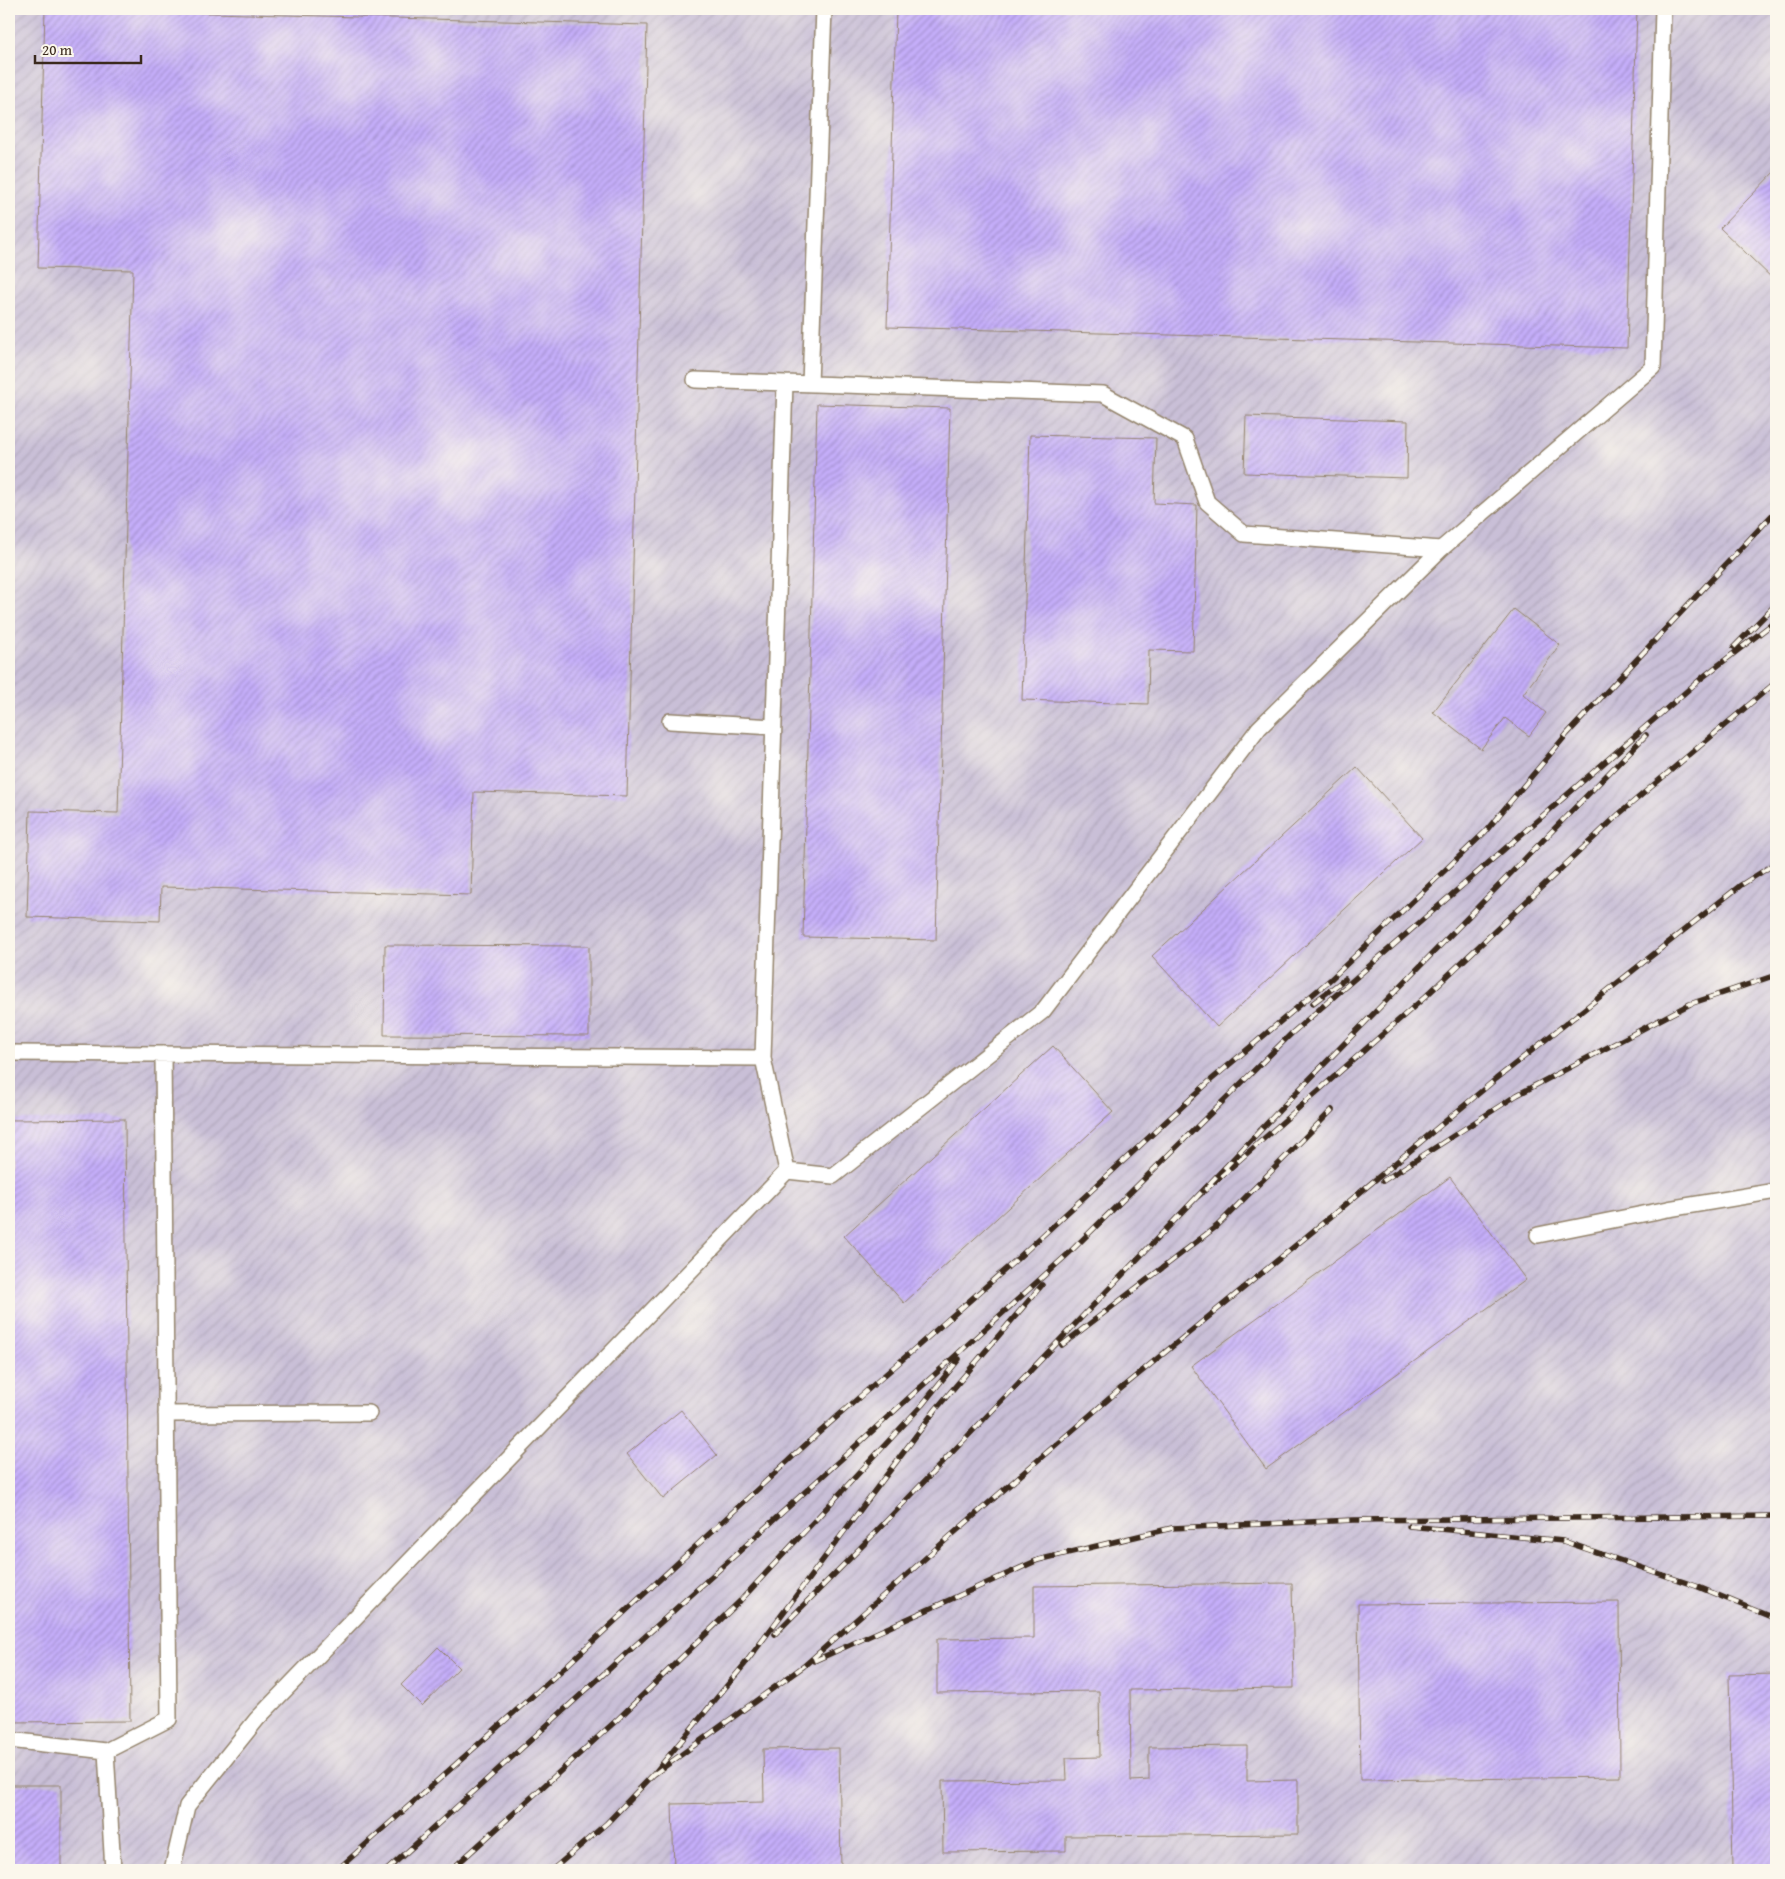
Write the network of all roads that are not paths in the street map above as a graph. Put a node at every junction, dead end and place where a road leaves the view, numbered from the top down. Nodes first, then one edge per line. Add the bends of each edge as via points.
1 (824, 9) edge
2 (1663, 9) edge
3 (695, 380) dead end
4 (785, 383) junction
5 (810, 384) junction
6 (1441, 549) junction
7 (670, 721) dead end
8 (773, 727) junction
9 (9, 1053) edge
10 (163, 1054) junction
11 (763, 1058) junction
12 (787, 1171) junction
13 (1776, 1191) edge
14 (1538, 1235) dead end
15 (369, 1413) dead end
16 (166, 1414) junction
17 (9, 1740) edge
18 (106, 1751) junction
19 (113, 1870) edge
20 (172, 1870) edge

1 - 5 lane
2 - 6 lane via 1653,367
3 - 4 lane
4 - 5 lane
4 - 8 lane
5 - 6 lane via 1103,394 1185,439 1206,502 1244,534
6 - 12 lane via 1259,728 1043,1012 833,1176
7 - 8 lane
8 - 11 lane
9 - 10 lane
10 - 11 lane
10 - 16 lane
11 - 12 lane
12 - 20 lane via 257,1719 187,1806
13 - 14 lane
15 - 16 lane
16 - 18 lane via 169,1719
17 - 18 lane
18 - 19 lane

